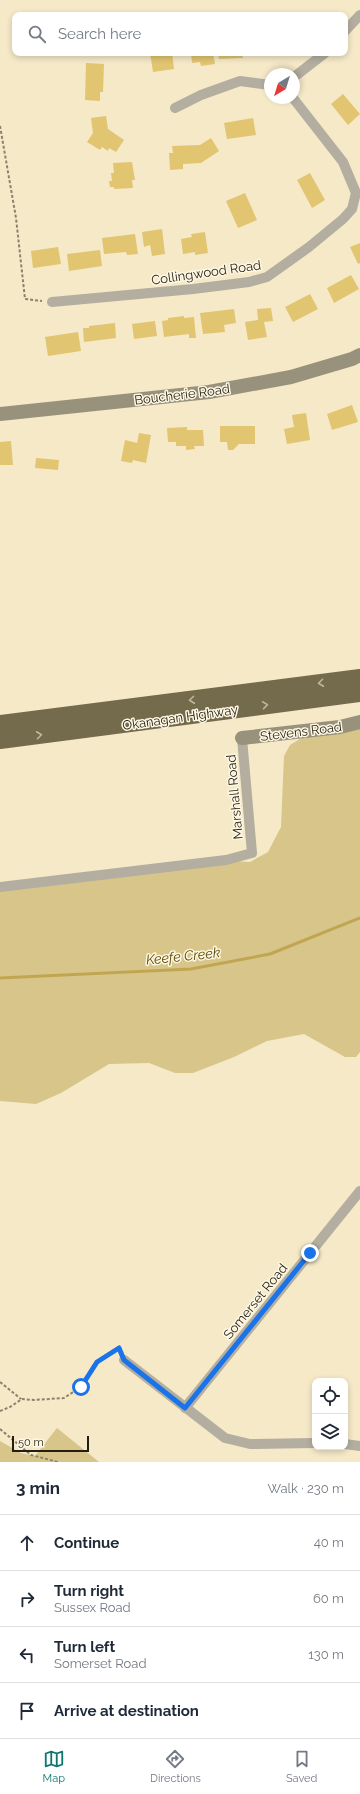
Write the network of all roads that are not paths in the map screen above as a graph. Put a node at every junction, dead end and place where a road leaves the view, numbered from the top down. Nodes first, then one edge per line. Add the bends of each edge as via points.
1 (360, 15) edge
2 (348, 28) edge
3 (321, 56) edge
4 (300, 72) edge
5 (264, 84) edge
6 (298, 104) edge
7 (175, 108) dead end
8 (52, 302) road end
9 (360, 354) edge
10 (0, 414) edge
11 (360, 678) edge
12 (360, 693) edge
13 (360, 722) edge
14 (0, 724) edge
15 (242, 738) joint
16 (0, 740) edge
17 (0, 887) edge
18 (360, 1191) edge
19 (124, 1360) road end
20 (185, 1408) junction
21 (312, 1443) edge
22 (348, 1444) edge
23 (360, 1446) edge

1 - 2 street
3 - 4 street
5 - 7 street via 240,81 201,95
6 - 8 street, Collingwood Road via 344,162 356,193 352,210 309,247 268,277 249,282
9 - 10 main road, Boucherie Road via 352,359 291,377 209,392
11 -> 14 highway, Okanagan Highway
16 -> 12 highway, Okanagan Highway
13 - 15 main road, Stevens Road via 340,727
15 - 17 street, Marshall Road via 252,854 226,860
18 - 20 street, Somerset Road
19 - 20 street
20 - 21 street via 225,1438 250,1444
22 - 23 street

